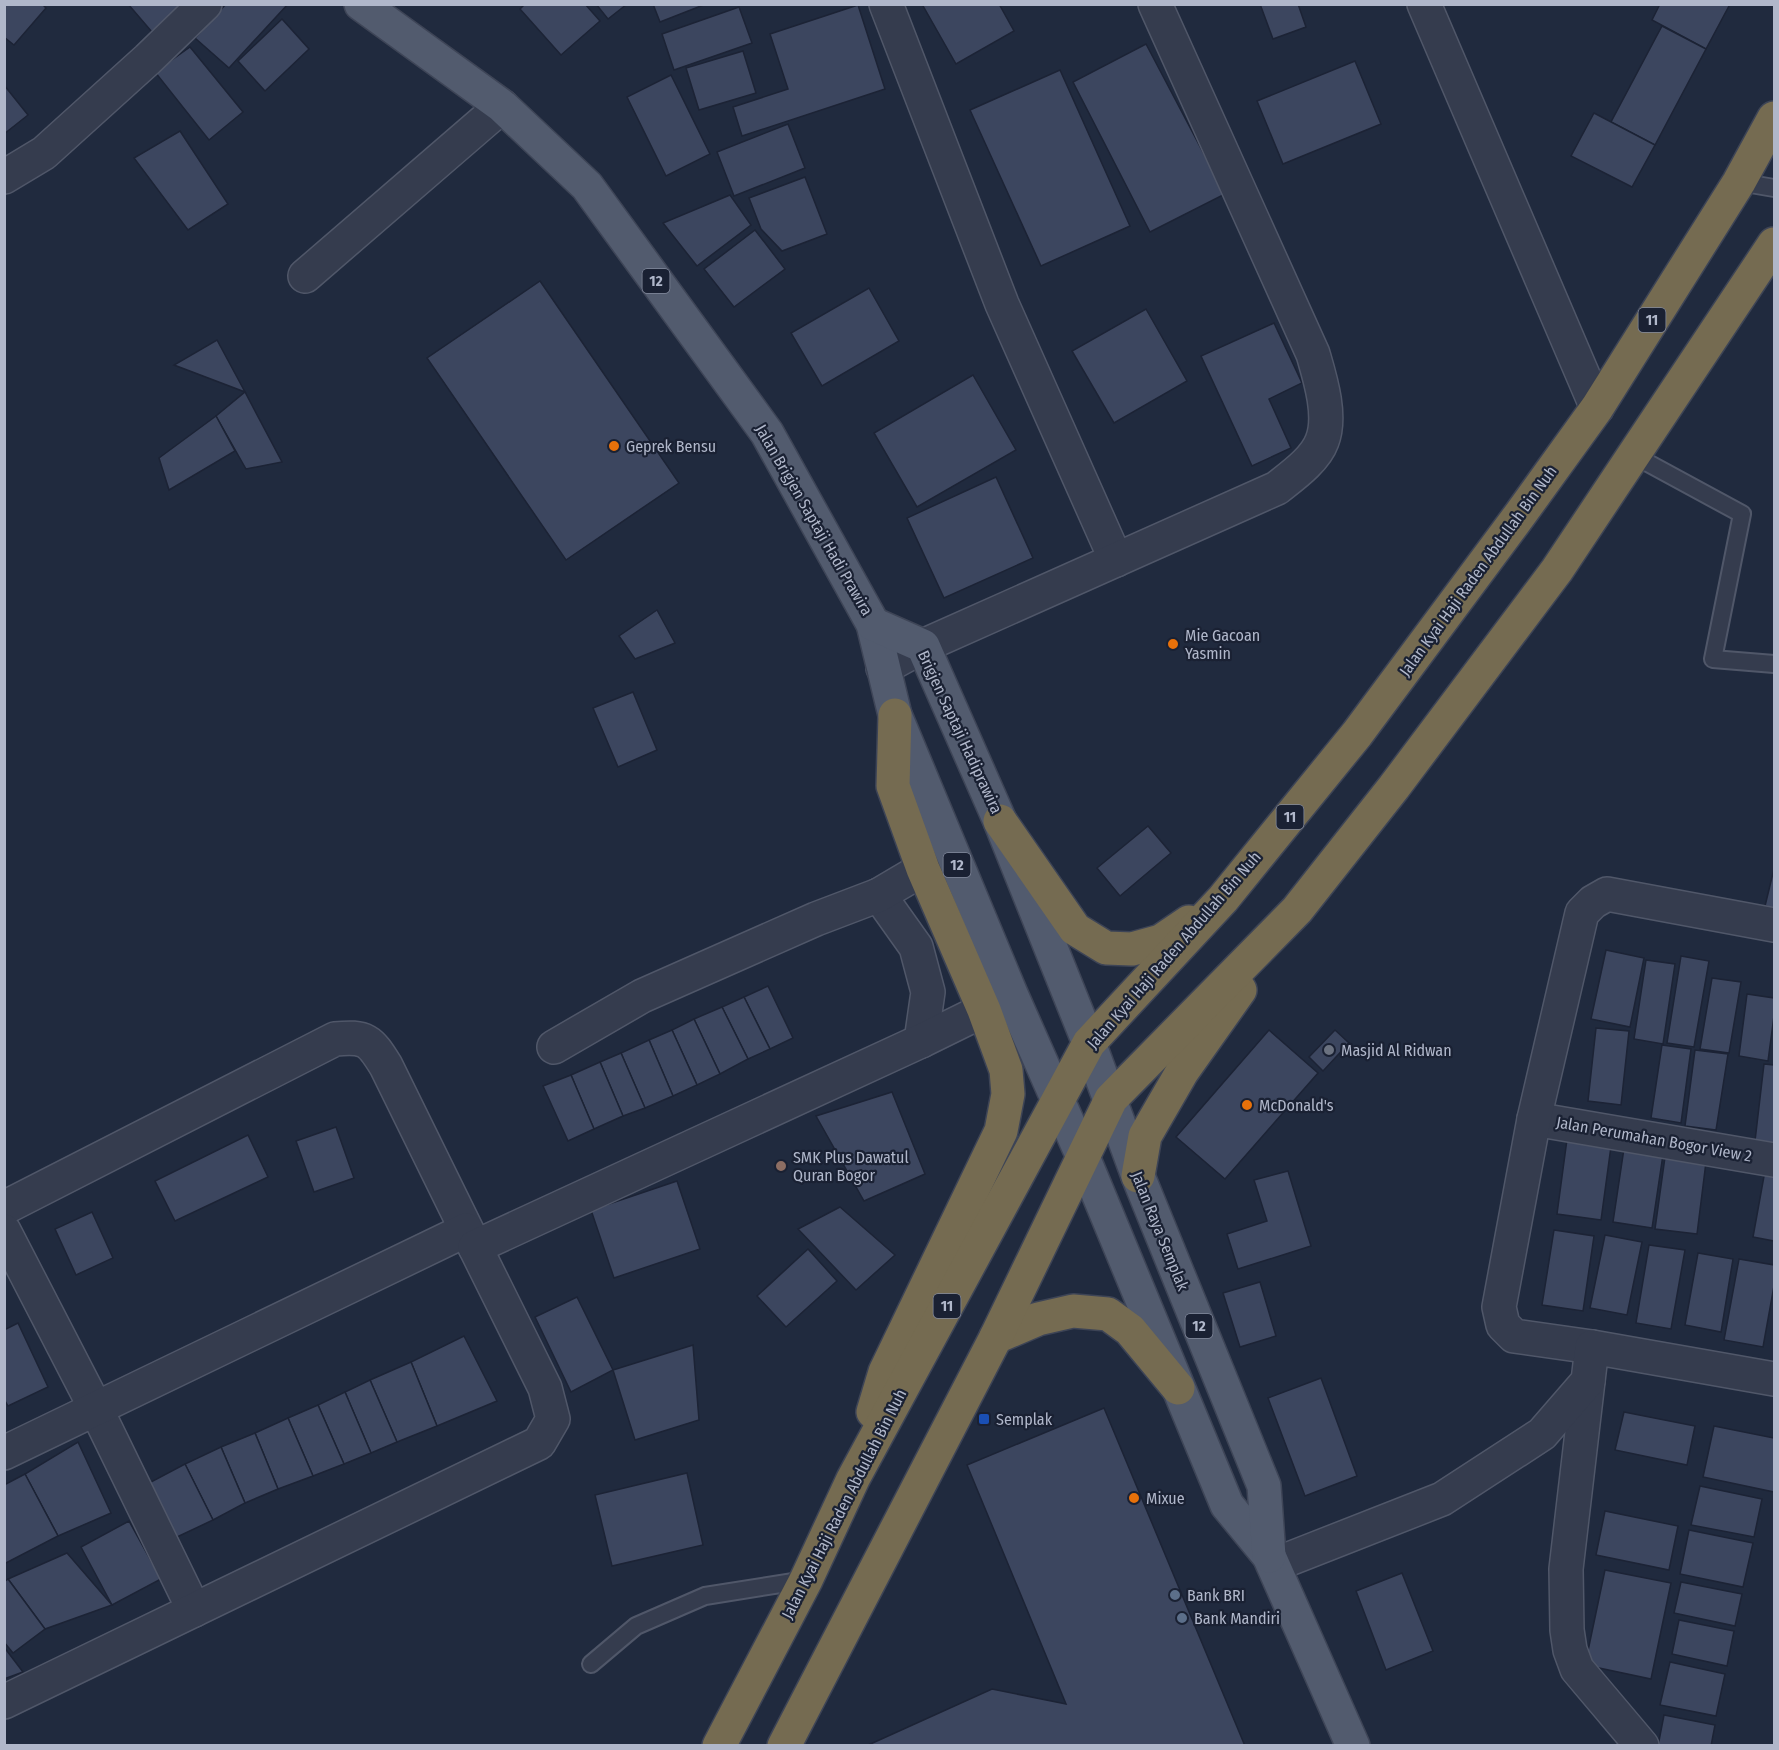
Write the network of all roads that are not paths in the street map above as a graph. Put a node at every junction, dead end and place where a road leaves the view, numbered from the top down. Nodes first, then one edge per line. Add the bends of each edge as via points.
1 (205, 4) edge
2 (361, 4) edge
3 (886, 4) edge
4 (1155, 4) edge
5 (1424, 4) edge
6 (502, 106) junction
7 (1774, 118) edge
8 (4, 177) edge
9 (1739, 182) junction
10 (1774, 188) edge
11 (1774, 244) edge
12 (305, 276) dead end
13 (1597, 408) junction
14 (1635, 456) junction
15 (1116, 560) junction
16 (873, 624) junction
17 (923, 646) junction
18 (1774, 664) edge
19 (884, 668) junction
20 (895, 715) junction
21 (1000, 821) junction
22 (923, 869) junction
23 (879, 895) junction
24 (1223, 899) junction
25 (1297, 910) junction
26 (1774, 926) edge
27 (998, 1002) junction
28 (921, 1041) junction
29 (1089, 1042) junction
30 (554, 1047) dead end
31 (1111, 1099) junction
32 (1059, 1101) junction
33 (1534, 1119) junction
34 (1083, 1157) junction
35 (1774, 1160) edge
36 (1138, 1176) junction
37 (4, 1208) edge
38 (4, 1230) edge
39 (470, 1238) junction
40 (996, 1337) junction
41 (1593, 1347) junction
42 (1774, 1379) edge
43 (1588, 1381) junction
44 (1178, 1388) junction
45 (96, 1409) junction
46 (4, 1453) edge
47 (853, 1479) junction
48 (1272, 1561) junction
49 (806, 1580) junction
50 (194, 1610) junction
51 (591, 1664) dead end
52 (4, 1702) edge
53 (719, 1746) edge
54 (784, 1746) edge
55 (1353, 1746) edge
56 (1642, 1746) edge

1 - 8 street via 44,153
2 - 6 main road, Jalan Brigjen Saptaji Hadi Prawira / 12
3 - 15 street via 1002,304
4 - 15 street via 1313,354 1326,414 1322,441 1304,466 1277,488
5 - 13 street
6 - 12 street
6 - 16 main road, Jalan Brigjen Saptaji Hadi Prawira / 12 via 587,186 767,433
7 - 9 highway, Jalan Kyai Haji Raden Abdullah Bin Nuh / 11
9 - 10 lane
9 - 13 highway, Jalan Kyai Haji Raden Abdullah Bin Nuh / 11
11 - 14 highway
13 - 24 highway, Jalan Kyai Haji Raden Abdullah Bin Nuh / 11 via 1357,734
14 - 18 lane via 1742,514 1713,659
14 - 25 highway via 1557,570
15 - 17 street
16 - 17 main road, Brigjen Saptaji Hadiprawira
16 - 19 main road, 12
17 - 19 street
17 - 21 main road, Brigjen Saptaji Hadiprawira / 12
19 - 20 main road, 12
20 - 22 highway via 893,786
20 - 27 main road, 12
21 - 24 highway, 12 via 1075,929 1106,948 1132,949 1161,941
21 - 29 main road, Brigjen Saptaji Hadiprawira / 12
22 - 23 street
22 - 27 highway
23 - 28 street via 916,947 928,992
23 - 30 street via 642,996
24 - 29 highway, Jalan Kyai Haji Raden Abdullah Bin Nuh / 11
25 - 31 highway
25 - 36 highway via 1182,1072 1145,1136
26 - 33 street, Jalan Perumahan Bogor View 2 via 1607,894 1593,902 1582,913
27 - 28 street
27 - 32 main road, 12
27 - 47 highway via 1008,1094 1001,1131 885,1372
28 - 39 street
29 - 31 main road, Jalan Raya Semplak / 12
29 - 32 highway, Jalan Kyai Haji Raden Abdullah Bin Nuh / 11
31 - 34 highway
31 - 36 main road, Jalan Raya Semplak / 12
32 - 34 main road, Jalan Raya Semplak / 12
32 - 47 highway, Jalan Kyai Haji Raden Abdullah Bin Nuh / 11
33 - 35 street, Jalan Perumahan Bogor View 2
33 - 41 street, Jalan Perumahan Bogor View 2 via 1499,1307 1503,1325 1514,1336
34 - 40 highway
34 - 44 main road, Jalan Raya Semplak / 12
36 - 48 main road, Jalan Raya Semplak / 12 via 1264,1486
37 - 39 street via 335,1039 355,1037 368,1042 381,1059
38 - 45 street
39 - 45 street
39 - 50 street via 545,1388 553,1419 539,1443
40 - 44 highway, 12 via 1038,1319 1073,1311 1108,1314 1130,1330
40 - 54 highway
41 - 42 street, Jalan Perumahan Bogor View 2
41 - 43 street
43 - 48 street via 1542,1434 1442,1499
43 - 56 street via 1566,1569 1567,1630 1577,1669
44 - 48 main road, Jalan Raya Semplak / 12 via 1227,1505
45 - 46 street
45 - 50 street
47 - 49 highway, Jalan Kyai Haji Raden Abdullah Bin Nuh / 11
48 - 55 main road, Jalan Raya Semplak / 12
49 - 51 lane via 705,1596 636,1626
49 - 53 highway, Jalan Kyai Haji Raden Abdullah Bin Nuh / 11
50 - 52 street

